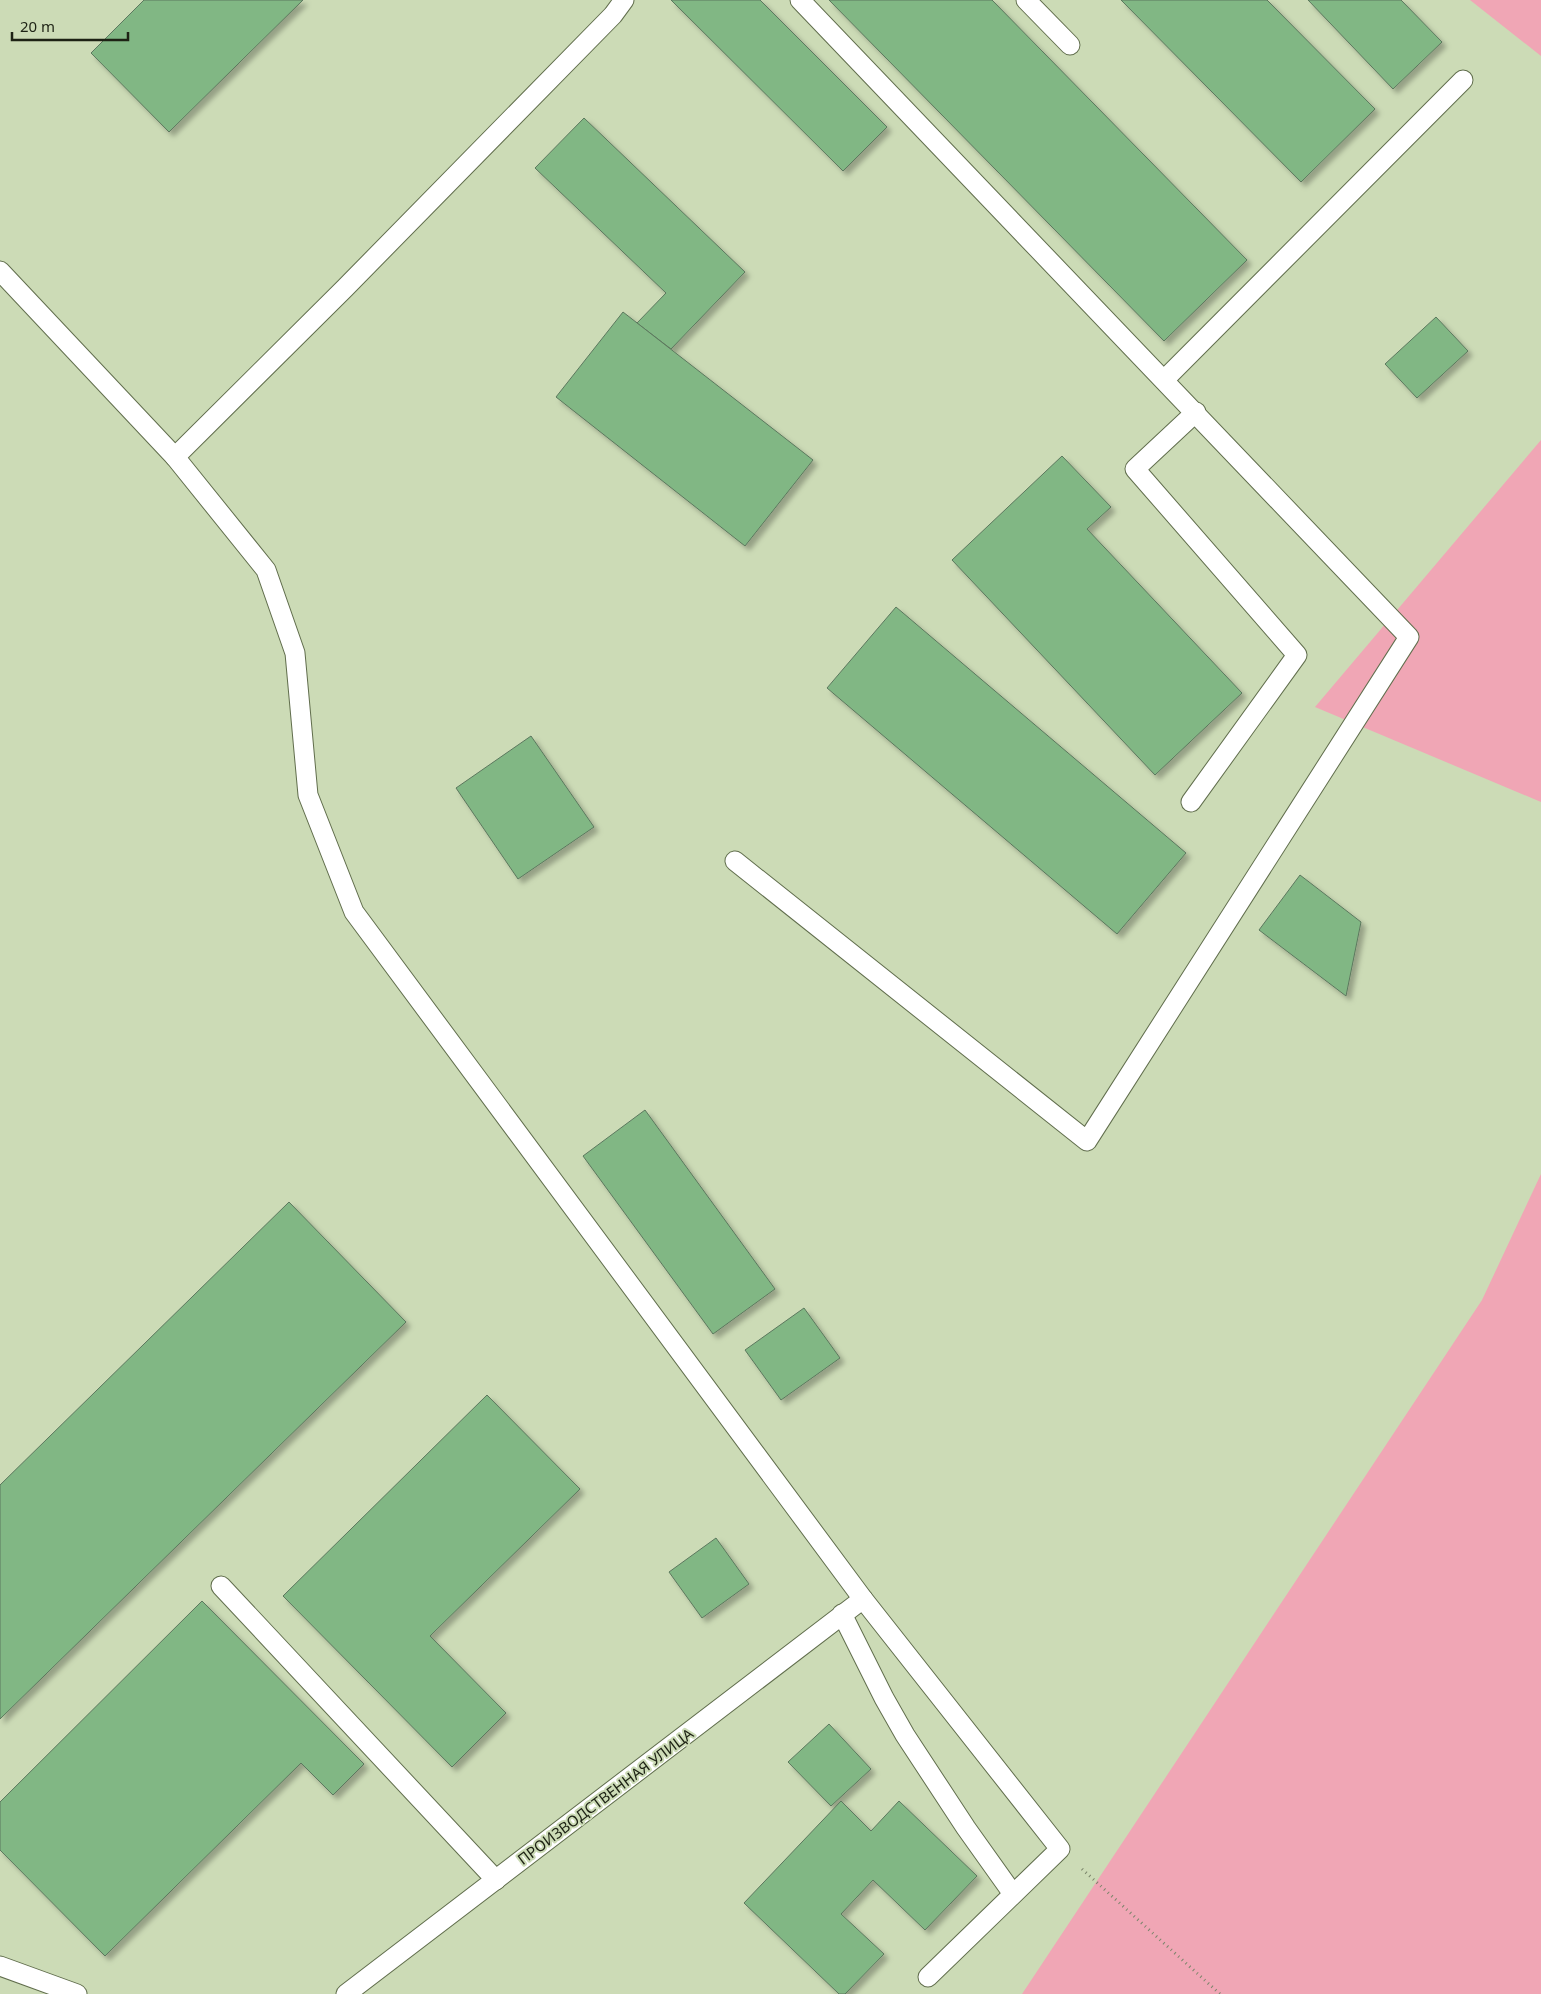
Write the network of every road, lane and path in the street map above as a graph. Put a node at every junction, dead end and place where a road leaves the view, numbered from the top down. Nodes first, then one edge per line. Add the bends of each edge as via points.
1 (624, 0) edge
2 (800, 0) edge
3 (1026, 0) edge
4 (1070, 45) dead end
5 (1463, 80) dead end
6 (0, 271) edge
7 (1164, 380) junction
8 (1196, 412) junction
9 (175, 457) junction
10 (1191, 802) dead end
11 (735, 861) dead end
12 (221, 1586) dead end
13 (863, 1598) junction
14 (842, 1614) junction
15 (1060, 1849) junction
16 (496, 1880) junction
17 (1013, 1894) junction
18 (0, 1966) edge
19 (928, 1977) dead end
20 (77, 1994) edge
21 (346, 1994) edge
22 (1220, 1994) edge

1 - 9 lane via 613,15 345,288
2 - 7 lane
3 - 4 lane
5 - 7 lane
6 - 9 lane
7 - 8 lane
8 - 10 lane via 1135,469 1297,655
8 - 11 lane via 1409,637 1087,1141
9 - 13 lane via 266,570 295,653 308,795 354,912
12 - 16 lane
13 - 14 lane, ПРОИЗВОДСТВЕННАЯ УЛИЦА
13 - 15 lane
14 - 16 lane, ПРОИЗВОДСТВЕННАЯ УЛИЦА
14 - 17 lane via 905,1735
15 - 17 lane
15 - 22 path
16 - 21 lane, ПРОИЗВОДСТВЕННАЯ УЛИЦА
17 - 19 lane
18 - 20 lane

